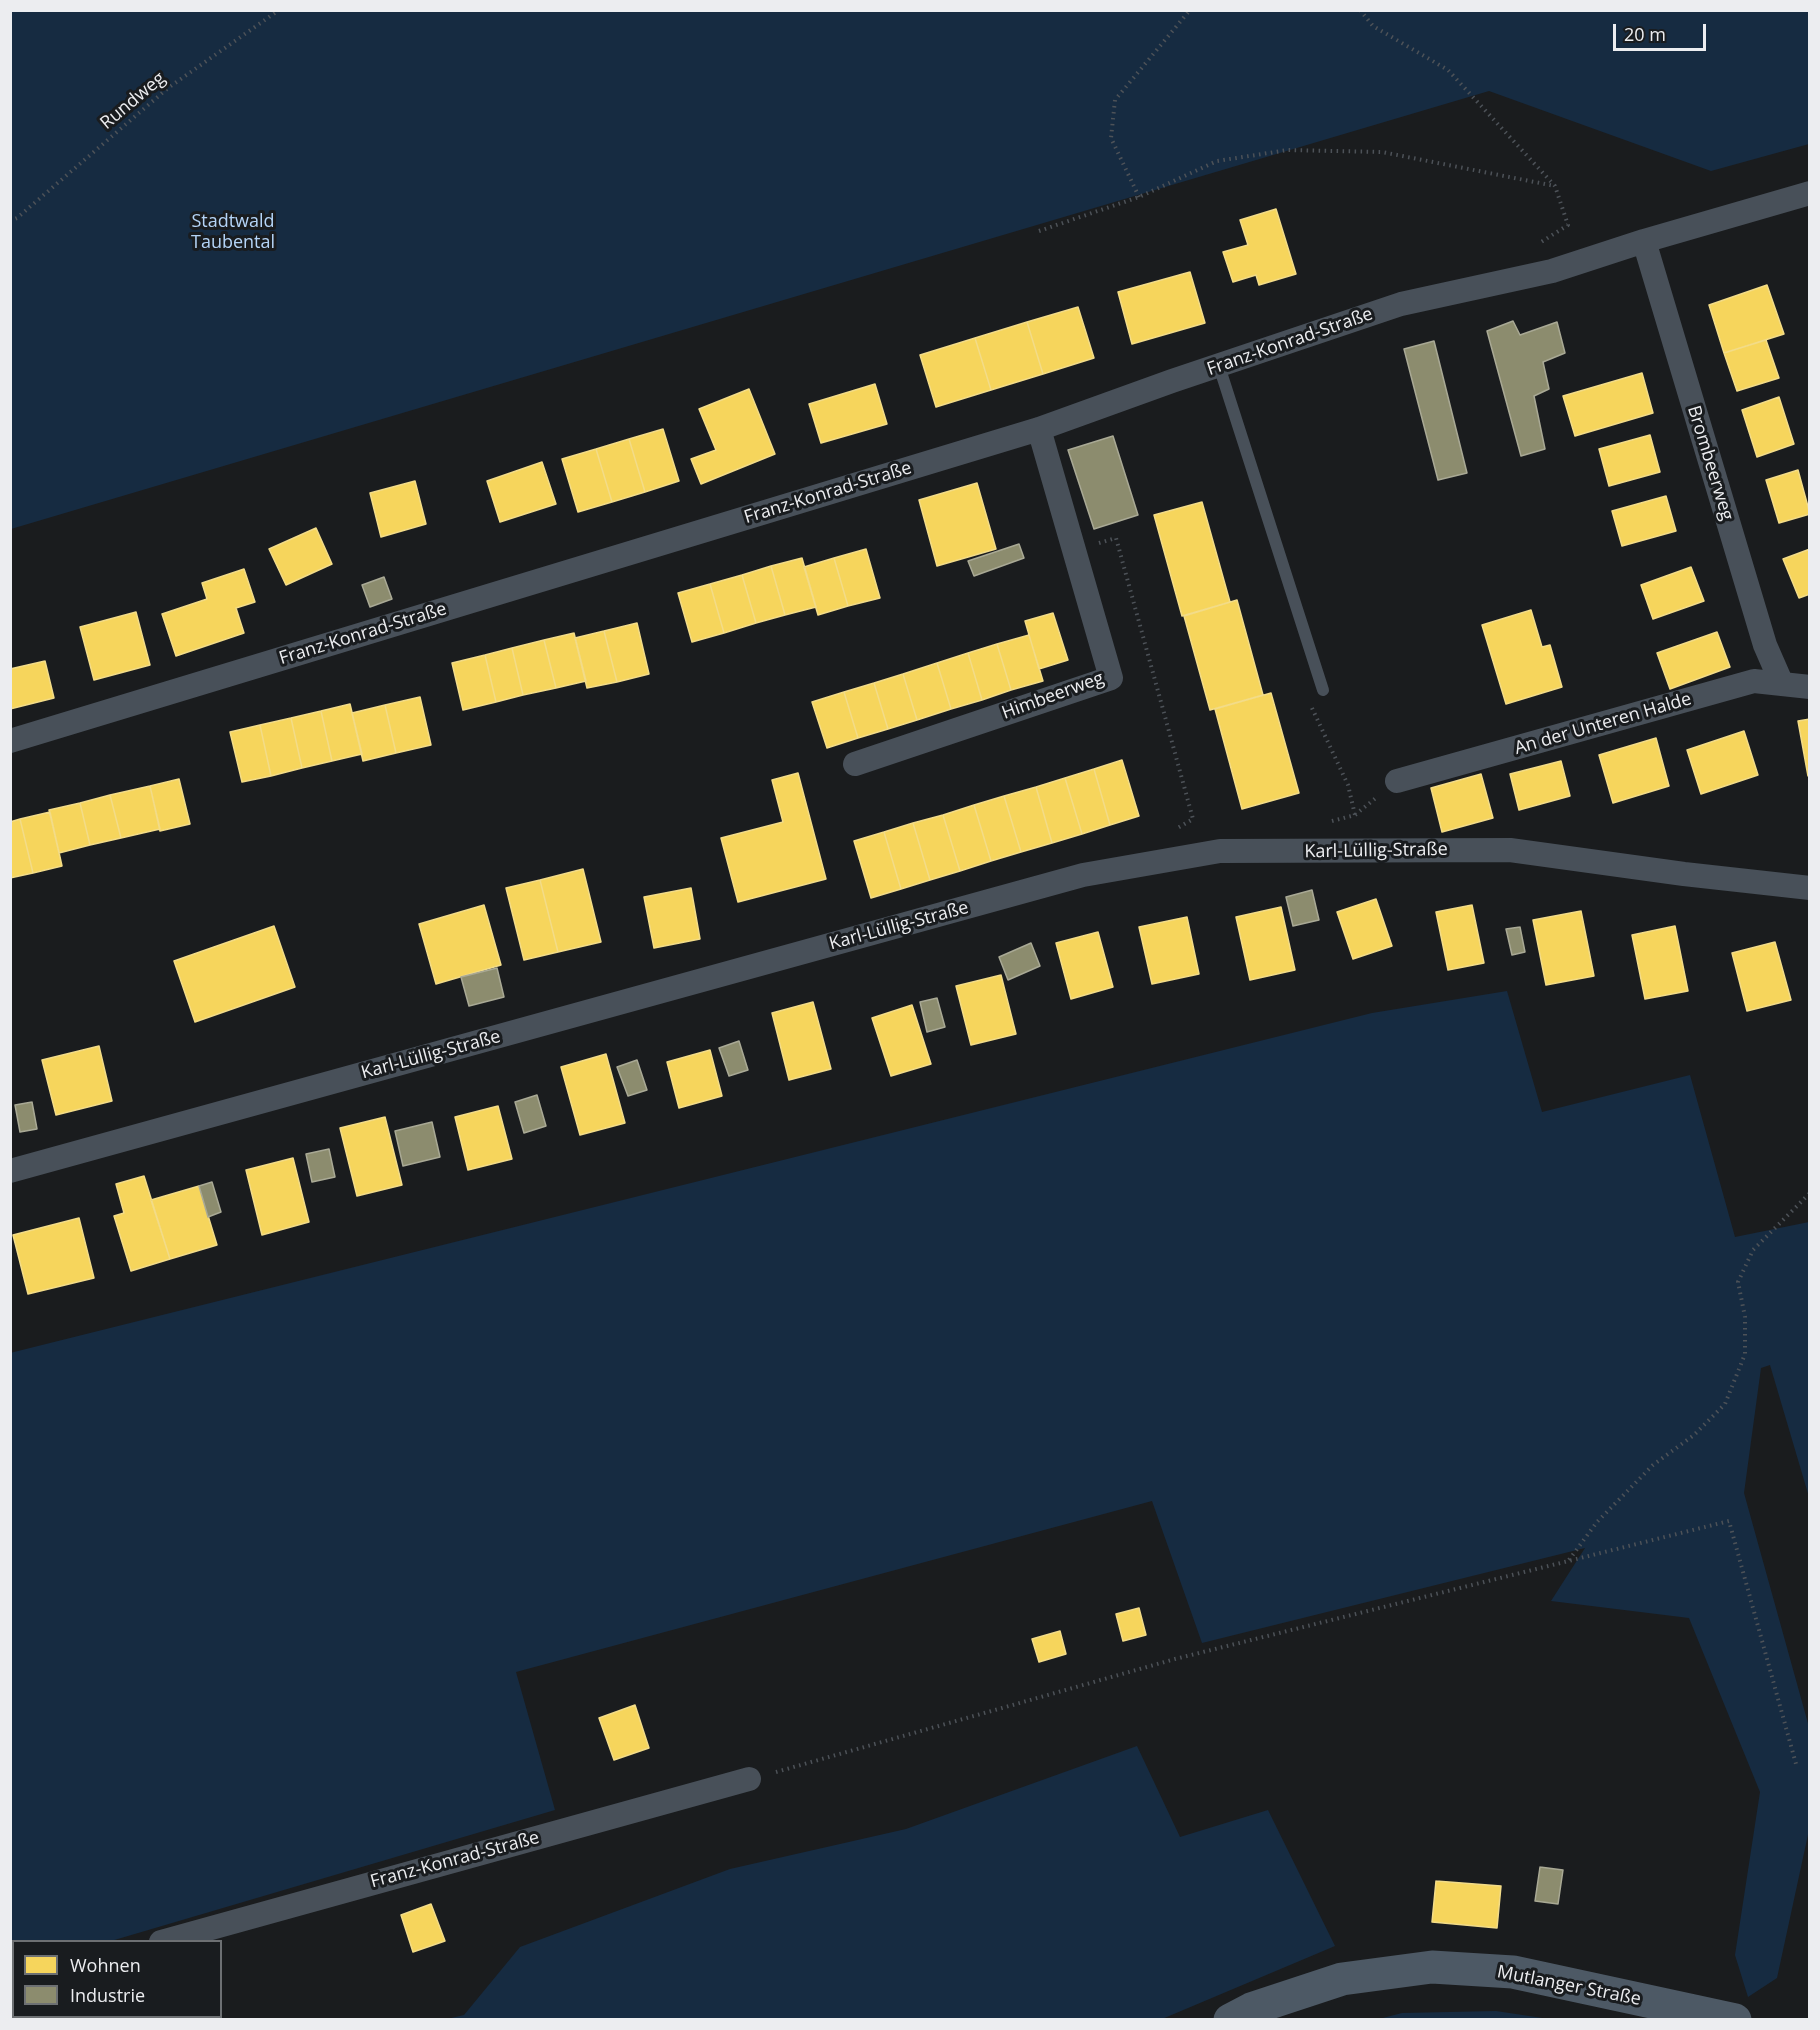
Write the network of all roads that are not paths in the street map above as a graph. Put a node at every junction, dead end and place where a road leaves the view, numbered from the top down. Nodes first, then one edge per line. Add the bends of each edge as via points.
1 (1809, 193) edge
2 (1644, 242) junction
3 (1219, 366) junction
4 (1039, 429) junction
5 (1782, 684) junction
6 (1809, 687) edge
7 (1323, 690) dead end
8 (10, 741) edge
9 (855, 764) dead end
10 (1397, 781) road end
11 (1809, 888) edge
12 (10, 1171) edge
13 (749, 1779) road end
14 (165, 1940) edge
15 (1230, 2019) edge
16 (1735, 2019) edge

1 - 2 street, Franz-Konrad-Straße
2 - 3 street, Franz-Konrad-Straße via 1552,271 1401,304
2 - 5 street, Brombeerweg via 1765,645
3 - 4 street, Franz-Konrad-Straße
3 - 7 lane
4 - 8 street, Franz-Konrad-Straße
4 - 9 street, Himbeerweg via 1111,678
5 - 6 street, An der Unteren Halde
5 - 10 street, An der Unteren Halde via 1754,681
11 - 12 street, Karl-Lüllig-Straße via 1510,850 1220,851 1083,875
13 - 14 street, Franz-Konrad-Straße
15 - 16 main road, Mutlanger Straße via 1342,1979 1432,1966 1513,1971

